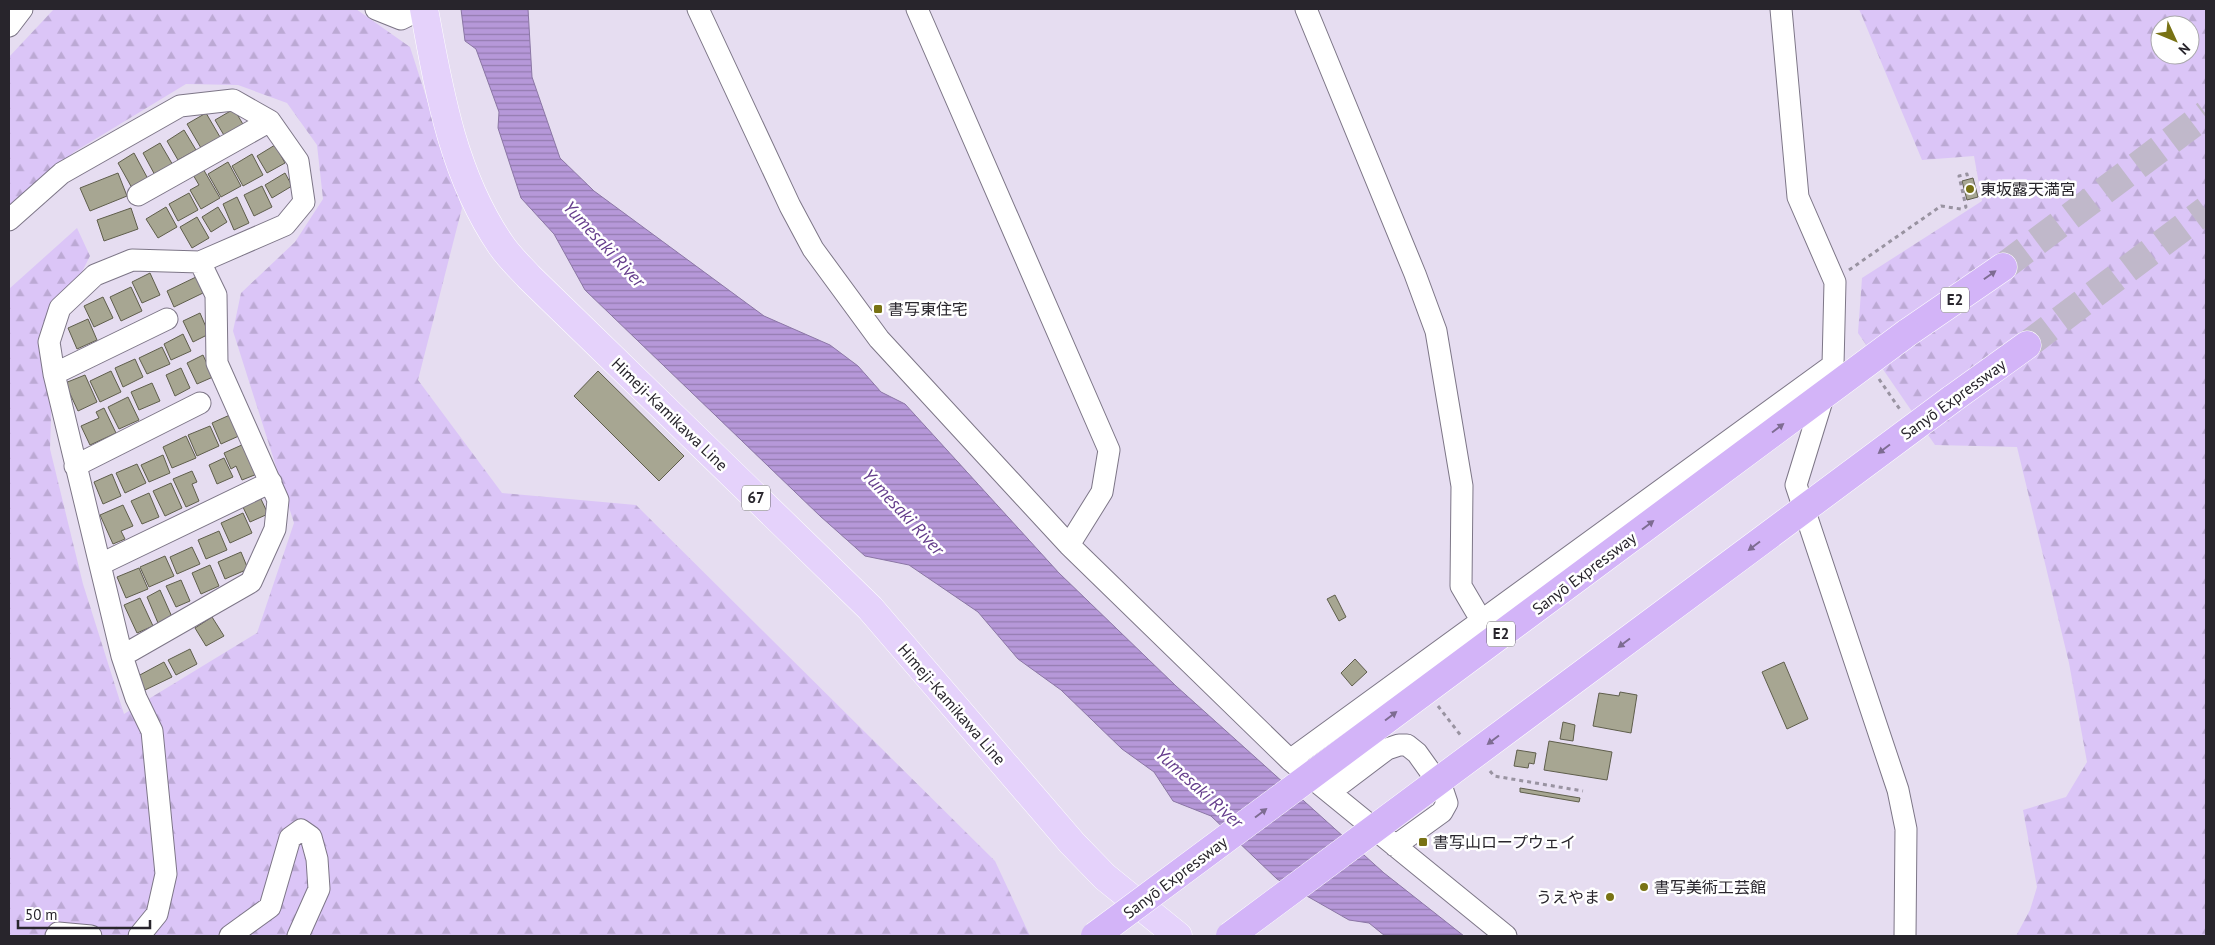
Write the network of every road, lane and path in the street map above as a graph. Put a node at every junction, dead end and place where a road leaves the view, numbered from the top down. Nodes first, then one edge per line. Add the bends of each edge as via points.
1 (22, 9) edge
2 (376, 9) edge
3 (422, 9) edge
4 (698, 9) edge
5 (917, 9) edge
6 (1306, 9) edge
7 (1781, 9) edge
8 (9, 26) edge
9 (270, 120) junction
10 (1968, 179) dead end
11 (138, 194) dead end
12 (1941, 206) dead end
13 (9, 220) edge
14 (200, 262) junction
15 (2003, 266) tunnel mouth
16 (166, 318) dead end
17 (2027, 345) tunnel mouth
18 (1832, 365) junction
19 (54, 374) junction
20 (200, 403) dead end
21 (75, 466) junction
22 (271, 482) junction
23 (1069, 546) junction
24 (101, 564) junction
25 (1481, 620) junction
26 (122, 656) junction
27 (1290, 760) junction
28 (1330, 792) junction
29 (1396, 846) junction
30 (56, 936) edge
31 (91, 936) edge
32 (139, 936) edge
33 (230, 936) edge
34 (298, 936) edge
35 (1095, 936) edge
36 (1178, 936) edge
37 (1230, 936) edge
38 (1506, 936) edge
39 (1905, 936) edge

1 - 8 street
2 - 3 street via 401,19
3 - 36 main road, Himeji-Kamikawa Line / 67 via 440,100 459,164 481,212 502,247 536,284 870,608 1105,877
4 - 23 street via 790,206 813,249 841,290 879,339
5 - 23 street via 1109,450 1102,492
6 - 25 street via 1436,331 1462,486 1461,586
7 - 18 street via 1798,197 1835,282
9 - 11 street
9 - 13 street via 232,100 180,106 62,173
9 - 14 street via 298,161 304,202 285,225
10 - 12 path via 1967,174 1959,176 1966,207
14 - 19 street via 132,260 95,275 60,308 49,342
14 - 22 street via 216,295 217,363
35 -> 15 highway, Sanyō Expressway / E2, bridge via 1907,333
16 - 19 street
17 -> 37 highway, Sanyō Expressway, bridge
18 - 25 street
18 - 39 street via 1796,485 1898,790 1906,829
19 - 21 street
20 - 21 street
21 - 24 street
22 - 24 street
22 - 26 street via 278,500 275,529 251,582
23 - 27 street
24 - 26 street
25 - 27 street
26 - 32 street via 136,698 152,731 166,874 157,914
27 - 28 street
28 - 29 street
28 - 29 street via 1387,749 1399,745 1412,748 1442,788 1447,803 1442,812
29 - 38 street
30 - 31 street via 58,933
33 - 34 street via 270,907 290,838 301,830 311,837 318,859 319,889

